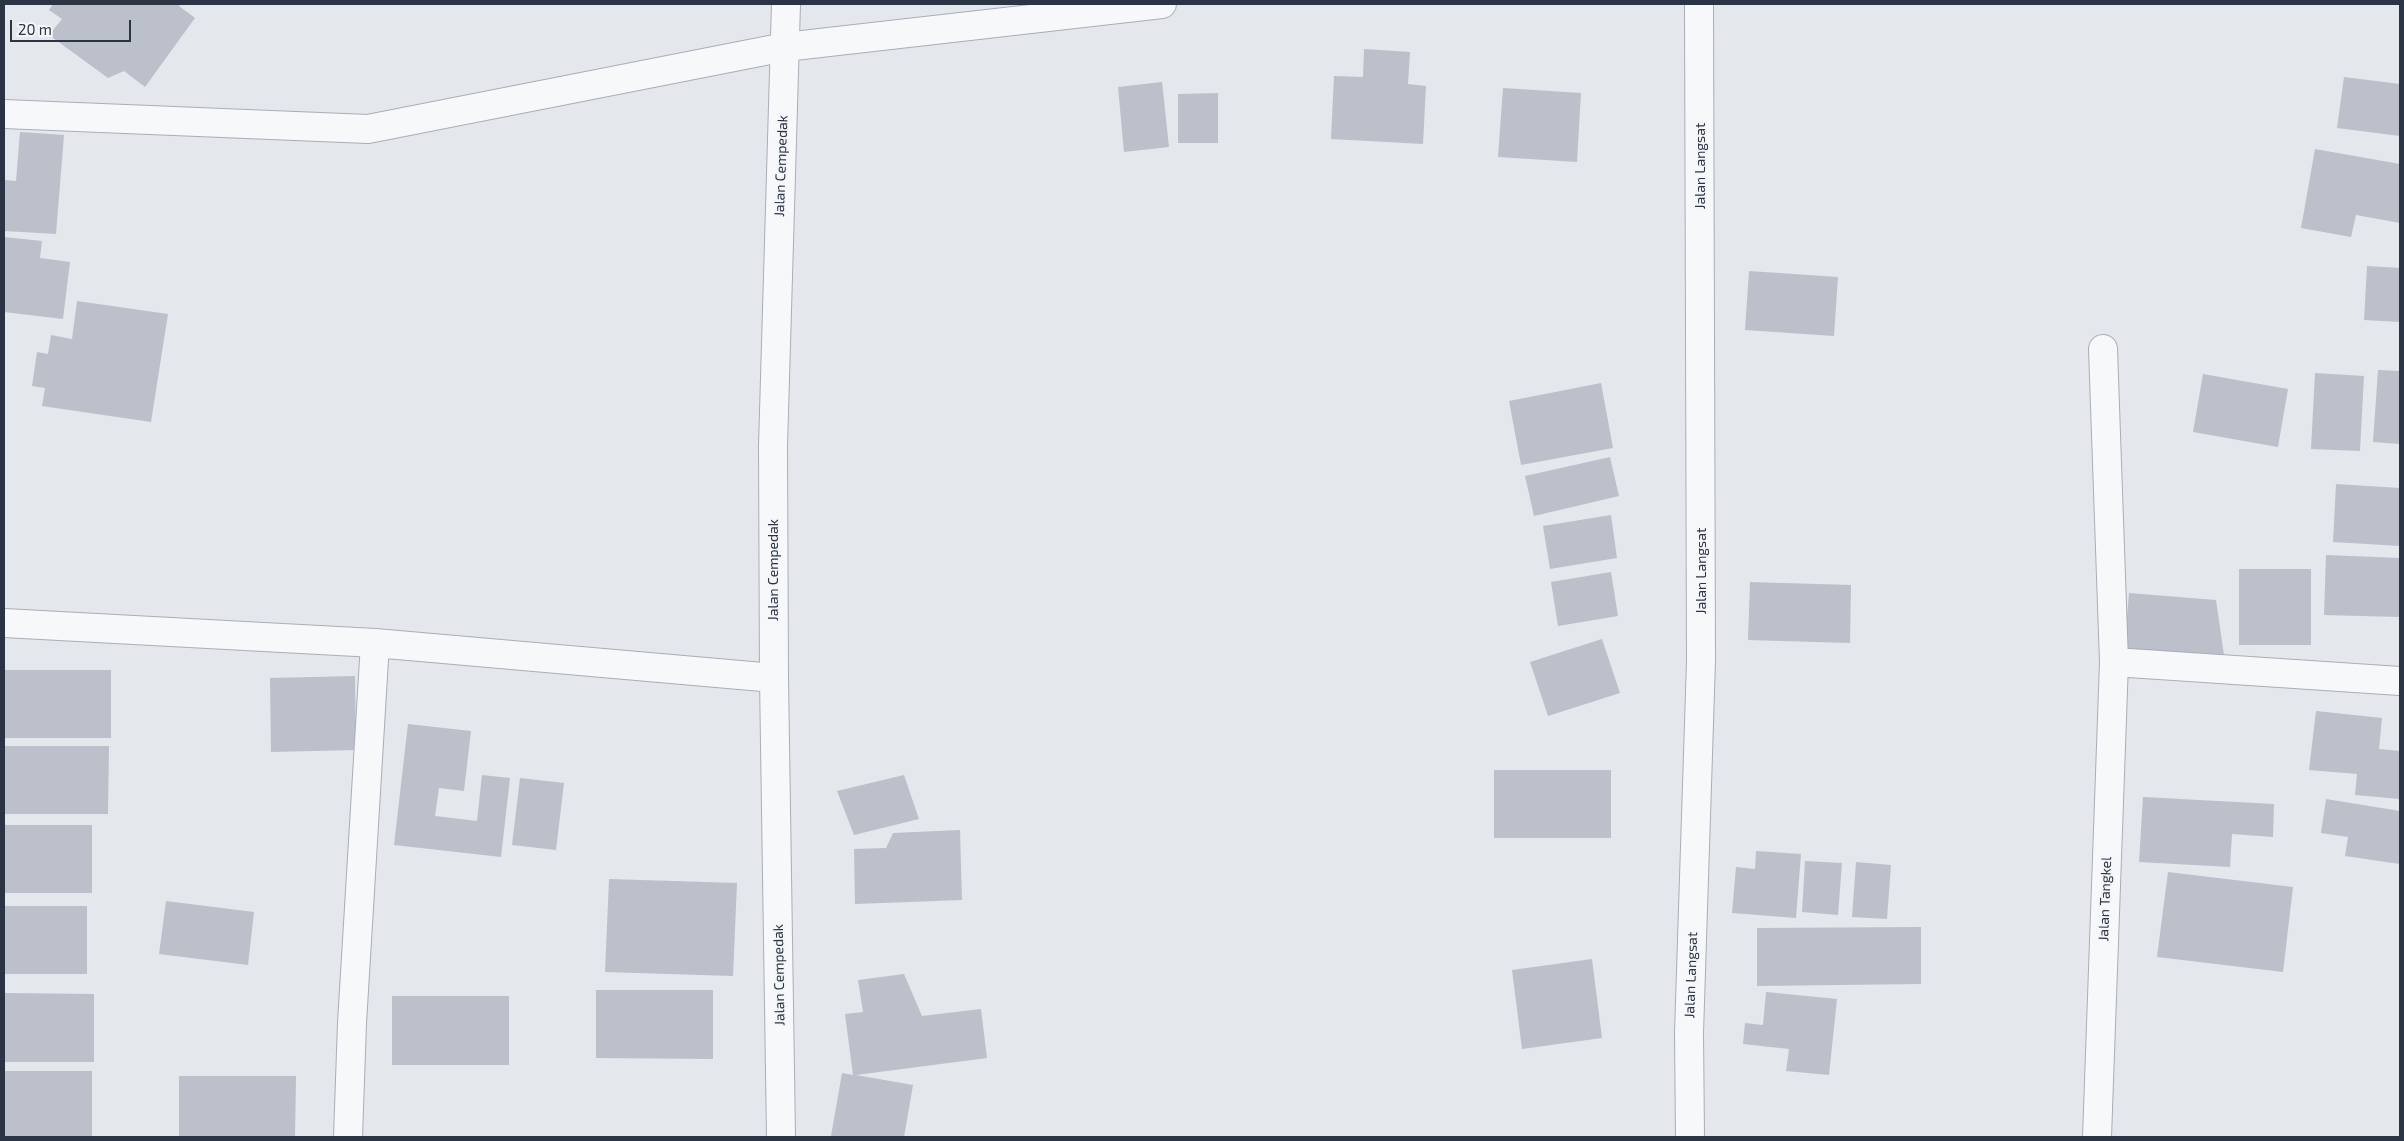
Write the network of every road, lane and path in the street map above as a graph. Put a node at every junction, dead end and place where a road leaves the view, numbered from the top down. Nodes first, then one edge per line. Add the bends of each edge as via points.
1 (786, 4) edge
2 (1162, 4) edge
3 (1699, 4) edge
4 (785, 47) junction
5 (4, 114) edge
6 (2103, 350) dead end
7 (4, 623) edge
8 (375, 643) junction
9 (2114, 662) junction
10 (774, 678) junction
11 (2400, 681) edge
12 (348, 1137) edge
13 (781, 1137) edge
14 (1690, 1137) edge
15 (2097, 1137) edge

1 - 4 street, Jalan Cempedak
2 - 4 street
3 - 14 street, Jalan Langsat via 1701,661 1689,1034
4 - 5 street via 368,129
4 - 10 street, Jalan Cempedak via 773,446
6 - 9 street, Jalan Tangkel
7 - 8 street
8 - 10 street
8 - 12 street
9 - 11 street
9 - 15 street, Jalan Tangkel
10 - 13 street, Jalan Cempedak

